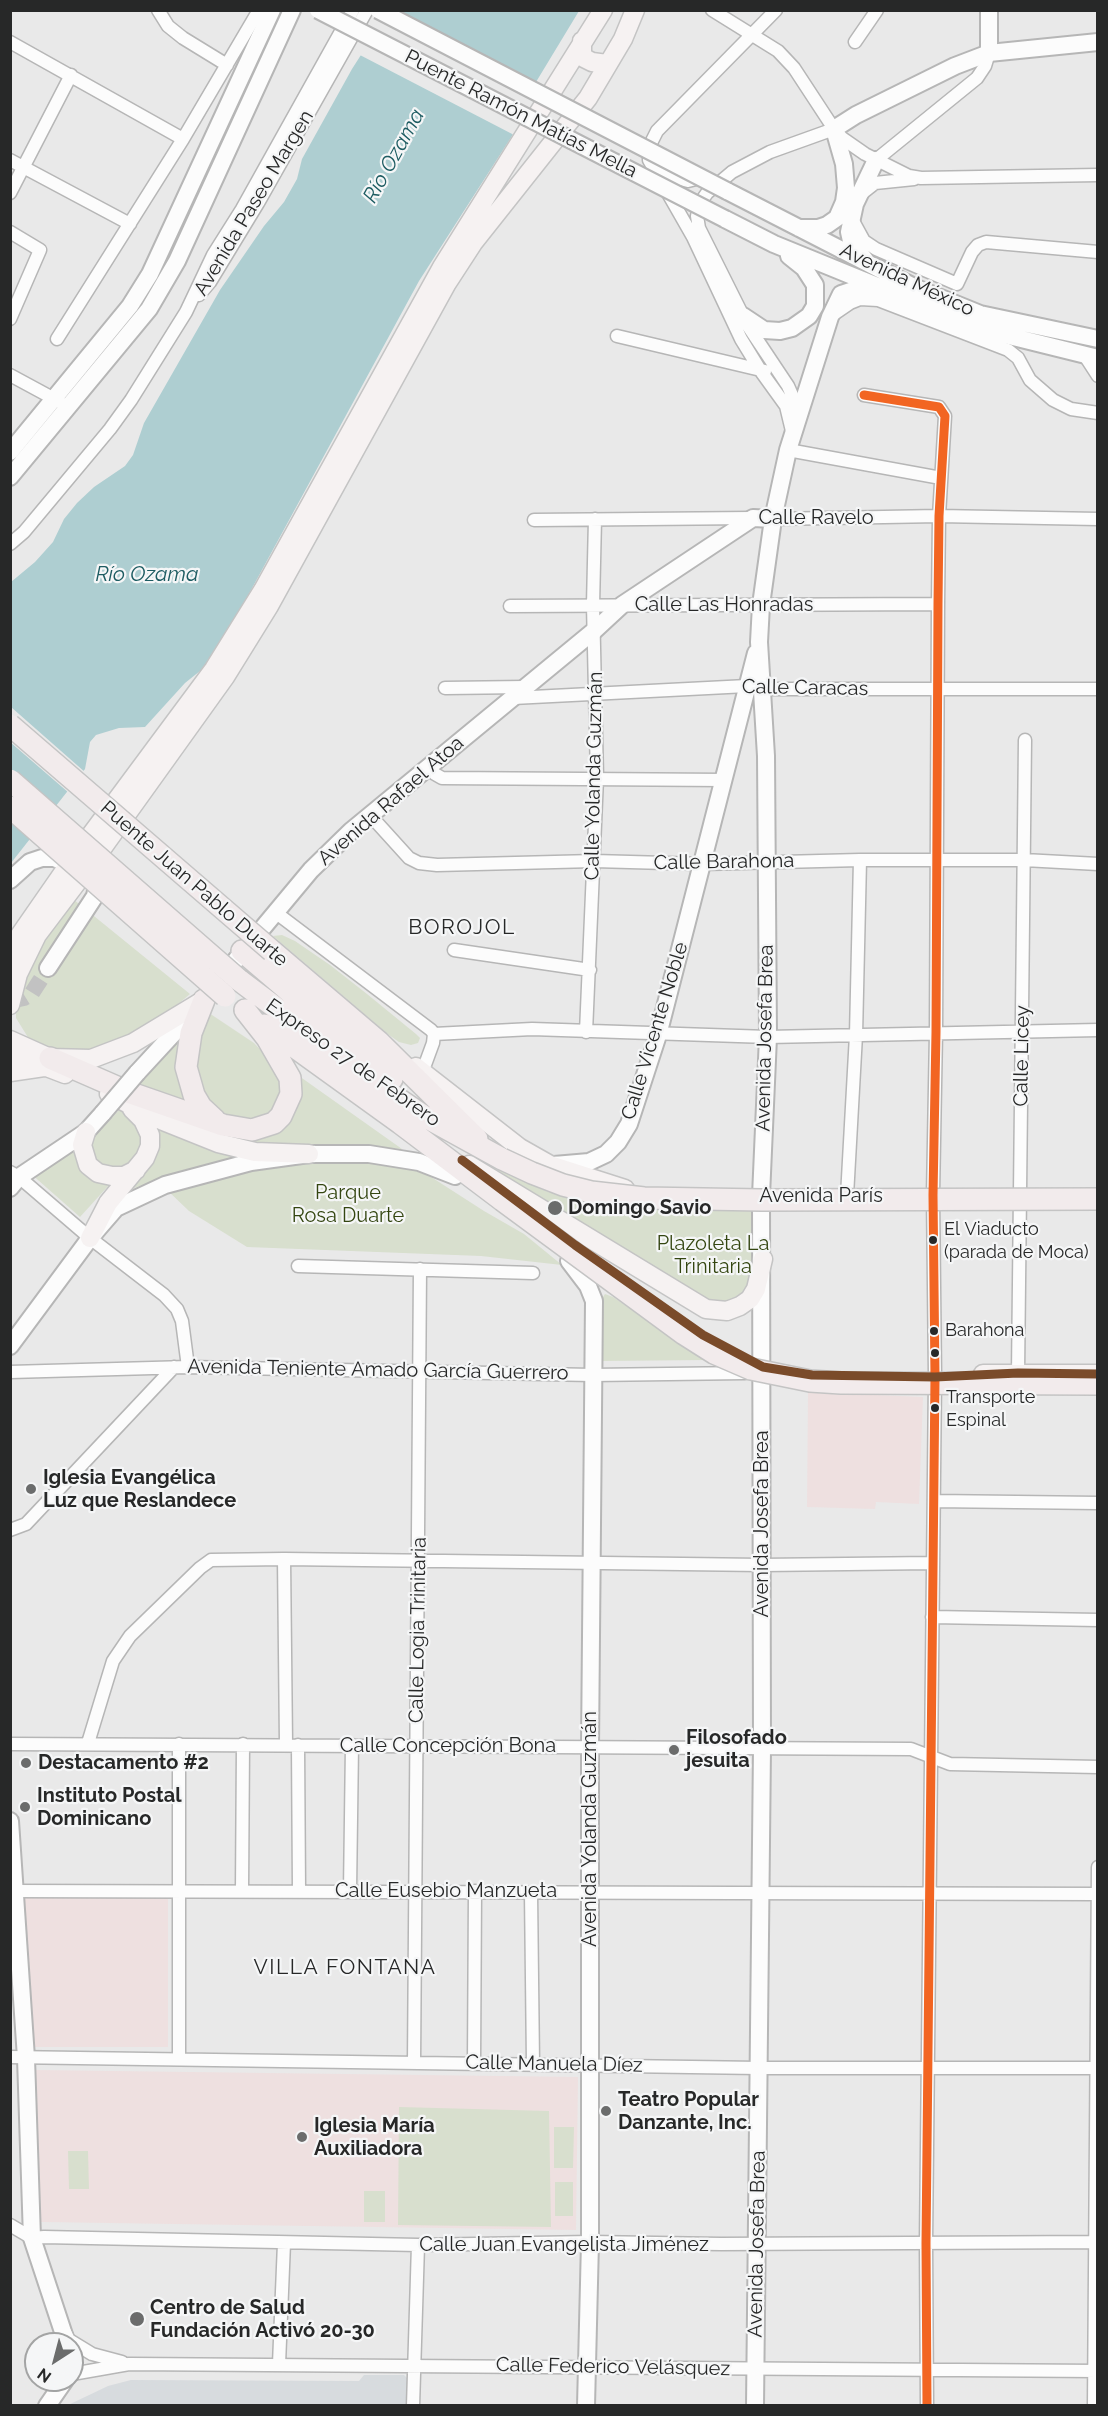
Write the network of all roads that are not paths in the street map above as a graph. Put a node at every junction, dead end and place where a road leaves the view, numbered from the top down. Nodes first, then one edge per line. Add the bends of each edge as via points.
1 (158, 10) edge
2 (259, 10) edge
3 (272, 10) edge
4 (292, 10) edge
5 (318, 10) edge
6 (353, 10) edge
7 (367, 10) edge
8 (378, 10) edge
9 (603, 10) edge
10 (634, 10) edge
11 (712, 10) edge
12 (776, 10) edge
13 (877, 10) edge
14 (989, 10) edge
15 (751, 36) junction
16 (582, 41) junction
17 (10, 42) edge
18 (855, 42) dead end
19 (1098, 42) edge
20 (989, 53) junction
21 (607, 64) junction
22 (227, 65) junction
23 (71, 75) junction
24 (834, 129) junction
25 (183, 139) junction
26 (10, 160) edge
27 (649, 160) junction
28 (876, 160) junction
29 (24, 167) junction
30 (732, 172) junction
31 (1098, 176) edge
32 (921, 178) junction
33 (727, 190) joint
34 (10, 193) edge
35 (860, 195) junction
36 (725, 219) joint
37 (852, 219) junction
38 (130, 224) junction
39 (799, 228) junction
40 (10, 232) edge
41 (774, 244) junction
42 (1098, 252) edge
43 (868, 264) junction
44 (879, 289) junction
45 (186, 312) junction
46 (743, 316) junction
47 (830, 317) junction
48 (10, 319) edge
49 (617, 336) dead end
50 (57, 339) dead end
51 (1098, 339) edge
52 (1091, 357) edge
53 (760, 370) junction
54 (778, 372) junction
55 (10, 375) edge
56 (1098, 376) edge
57 (864, 395) dead end
58 (62, 403) junction
59 (800, 411) junction
60 (1098, 413) edge
61 (790, 442) junction
62 (10, 452) edge
63 (10, 477) edge
64 (941, 478) junction
65 (939, 516) junction
66 (753, 518) junction
67 (595, 519) junction
68 (773, 519) junction
69 (1098, 519) edge
70 (534, 520) dead end
71 (10, 544) edge
72 (938, 604) junction
73 (594, 605) junction
74 (622, 605) junction
75 (761, 605) junction
76 (510, 606) dead end
77 (595, 630) junction
78 (220, 673) junction
79 (445, 688) dead end
80 (755, 688) junction
81 (1098, 688) edge
82 (938, 689) junction
83 (519, 692) junction
84 (597, 694) junction
85 (10, 725) edge
86 (1025, 740) dead end
87 (429, 767) junction
88 (597, 778) junction
89 (10, 780) edge
90 (725, 780) junction
91 (10, 807) edge
92 (370, 815) junction
93 (89, 852) junction
94 (860, 860) junction
95 (937, 860) junction
96 (1024, 860) junction
97 (594, 861) junction
98 (766, 862) junction
99 (702, 864) junction
100 (1098, 864) edge
101 (77, 868) junction
102 (10, 880) edge
103 (275, 912) junction
104 (10, 919) edge
105 (25, 940) junction
106 (454, 950) dead end
107 (242, 951) junction
108 (10, 960) edge
109 (48, 968) tunnel mouth
110 (590, 970) junction
111 (232, 988) junction
112 (204, 1000) junction
113 (10, 1005) edge
114 (245, 1010) junction
115 (1098, 1030) edge
116 (586, 1032) junction
117 (936, 1032) junction
118 (1023, 1032) junction
119 (434, 1034) junction
120 (658, 1035) junction
121 (856, 1035) junction
122 (768, 1037) junction
123 (10, 1040) edge
124 (379, 1042) junction
125 (10, 1053) edge
126 (50, 1062) junction
127 (10, 1072) edge
128 (422, 1073) junction
129 (122, 1099) junction
130 (400, 1123) junction
131 (223, 1125) junction
132 (86, 1132) junction
133 (464, 1139) junction
134 (309, 1154) junction
135 (494, 1155) junction
136 (550, 1165) junction
137 (458, 1168) junction
138 (136, 1170) junction
139 (13, 1179) edge
140 (483, 1186) junction
141 (762, 1196) junction
142 (847, 1196) junction
143 (933, 1196) junction
144 (1021, 1196) junction
145 (1098, 1197) edge
146 (90, 1238) junction
147 (763, 1259) junction
148 (569, 1261) junction
149 (298, 1266) dead end
150 (420, 1269) junction
151 (533, 1273) dead end
152 (10, 1346) edge
153 (174, 1367) junction
154 (188, 1367) junction
155 (419, 1370) junction
156 (10, 1372) edge
157 (762, 1372) junction
158 (1018, 1372) junction
159 (745, 1373) junction
160 (1098, 1374) edge
161 (592, 1375) junction
162 (935, 1377) junction
163 (1098, 1384) edge
164 (934, 1501) junction
165 (1098, 1503) edge
166 (10, 1530) edge
167 (284, 1559) junction
168 (420, 1561) junction
169 (592, 1562) junction
170 (932, 1563) junction
171 (762, 1565) junction
172 (932, 1617) junction
173 (1098, 1620) edge
174 (88, 1743) junction
175 (10, 1744) edge
176 (179, 1744) junction
177 (243, 1744) junction
178 (292, 1745) junction
179 (352, 1745) junction
180 (417, 1745) junction
181 (590, 1747) junction
182 (762, 1748) junction
183 (932, 1757) junction
184 (1098, 1767) edge
185 (10, 1821) edge
186 (1098, 1867) edge
187 (180, 1890) junction
188 (242, 1890) junction
189 (299, 1890) junction
190 (13, 1891) edge
191 (350, 1891) junction
192 (417, 1891) junction
193 (475, 1891) junction
194 (590, 1892) junction
195 (531, 1893) junction
196 (761, 1893) junction
197 (931, 1893) junction
198 (1097, 1894) edge
199 (18, 2058) edge
200 (179, 2059) junction
201 (414, 2062) junction
202 (474, 2063) junction
203 (533, 2064) junction
204 (590, 2065) junction
205 (929, 2066) junction
206 (759, 2068) junction
207 (1097, 2068) edge
208 (10, 2225) edge
209 (32, 2238) junction
210 (590, 2242) junction
211 (1096, 2242) edge
212 (284, 2243) junction
213 (757, 2243) junction
214 (926, 2243) junction
215 (418, 2245) junction
216 (58, 2322) junction
217 (63, 2332) edge
218 (129, 2364) junction
219 (279, 2364) junction
220 (414, 2365) junction
221 (586, 2367) junction
222 (755, 2369) junction
223 (927, 2371) junction
224 (1096, 2371) edge
225 (84, 2372) edge
226 (57, 2392) edge
227 (47, 2406) edge
228 (413, 2406) edge
229 (586, 2406) edge
230 (755, 2406) edge
231 (927, 2406) edge
232 (1094, 2406) edge

1 - 22 street via 168,26 183,38
2 - 22 street
3 - 58 main road via 150,274
4 - 58 main road via 177,261 149,309
5 - 36 main road, Puente Ramón Matías Mella, bridge
6 - 45 street, Avenida Paseo Margen via 213,255
7 - 45 street, Avenida Paseo Margen via 258,203 210,282
8 - 33 main road, Puente Ramón Matías Mella, bridge
9 - 16 main road
10 - 21 main road via 623,39
11 - 15 street
12 - 15 street
13 - 18 street
14 - 20 main road
15 - 24 street via 786,59
15 - 27 street via 657,131 649,147
16 - 21 main road via 584,58
16 - 78 main road via 442,267
17 - 23 street
19 - 20 main road
20 - 24 main road via 955,66
20 - 28 street via 977,78
21 - 78 main road via 588,98 473,243 268,606
22 - 25 street
23 - 25 street
23 - 29 street
24 - 28 street
24 - 30 street via 770,152
24 - 39 main road via 844,164 844,202 837,218 827,225
25 - 38 street
26 - 29 street
27 - 30 street via 665,175 688,181
27 - 53 street
28 - 32 street
28 - 35 main road
29 - 34 street
29 - 38 street
30 - 46 street via 707,193 697,216 699,228
31 - 32 street
32 - 35 street via 875,183
33 - 39 main road, Avenida México
35 - 37 main road
36 - 41 main road, Avenida México
37 - 42 street via 864,241 876,249 957,284 972,252 986,242
37 - 43 main road via 851,241
38 - 50 street
39 - 43 main road, Avenida México
40 - 48 street via 40,250
41 - 44 main road, Avenida México
41 - 46 main road via 804,268 815,285 815,306 802,323 780,331 764,330
43 - 51 main road, Avenida México via 980,314
44 - 47 main road, Avenida México via 856,289 841,294
44 - 52 main road, Avenida México via 985,330
45 - 71 street via 110,429
46 - 54 street
47 - 59 main road, Avenida México
47 - 60 street via 860,299 878,300 1008,350 1018,358 1030,380 1053,400 1071,410
49 - 53 street
52 - 56 street
53 - 54 street
53 - 61 street via 786,406
54 - 59 street
55 - 58 street
57 - 64 street via 939,407 943,411
58 - 62 main road
58 - 63 main road
59 - 61 main road, Avenida México
61 - 64 street
61 - 68 main road, Avenida México
64 - 65 street
65 - 68 street, Calle Ravelo
65 - 69 street, Calle Ravelo
65 - 72 street
66 - 67 street, Calle Ravelo
66 - 68 main road, Calle Ravelo
66 - 74 main road, Avenida Rafael Atoa
67 - 70 street, Calle Ravelo
67 - 73 street, Calle Yolanda Guzmán
68 - 75 main road, Avenida Josefa Brea
72 - 75 street, Calle Las Honradas
72 - 82 street
73 - 74 street, Calle Las Honradas
73 - 76 street, Calle Las Honradas
73 - 77 street, Calle Yolanda Guzmán
74 - 75 street, Calle Las Honradas
74 - 77 main road, Avenida Rafael Atoa
75 - 80 main road, Avenida Josefa Brea
77 - 83 main road, Avenida Rafael Atoa
77 - 84 street, Calle Yolanda Guzmán
78 - 93 main road
79 - 83 street, Calle Caracas
80 - 82 street, Calle Caracas
80 - 84 street, Calle Caracas
80 - 90 main road, Calle Vicente Noble
80 - 98 main road, Avenida Josefa Brea
81 - 82 street, Calle Caracas
82 - 95 street
83 - 84 street, Calle Caracas
83 - 87 main road, Avenida Rafael Atoa
84 - 88 street, Calle Yolanda Guzmán
85 - 124 highway, Puente Juan Pablo Duarte, bridge
86 - 96 street, Calle Licey
87 - 88 street via 442,778
87 - 92 main road, Avenida Rafael Atoa
88 - 90 street
88 - 97 street, Calle Yolanda Guzmán
89 - 111 highway, bridge
90 - 99 main road, Calle Vicente Noble
91 - 111 highway, bridge
92 - 97 street, Calle Barahona via 409,858 419,863
92 - 103 main road, Avenida Rafael Atoa via 311,870
93 - 101 main road
93 - 109 main road via 99,872 96,896
94 - 95 street, Calle Barahona
94 - 98 street, Calle Barahona
94 - 121 street
95 - 96 street, Calle Barahona
95 - 117 street
96 - 100 street, Calle Barahona
96 - 118 street, Calle Licey
97 - 99 street, Calle Barahona
97 - 110 street, Calle Yolanda Guzmán
98 - 99 street, Calle Barahona
98 - 122 main road, Avenida Josefa Brea
99 - 120 main road, Calle Vicente Noble
101 - 102 main road via 54,858 42,858 30,862
101 - 105 main road
103 - 107 main road, Avenida Rafael Atoa
103 - 119 street
104 - 105 main road
105 - 108 main road
105 - 113 main road
106 - 110 street
107 - 112 main road, Avenida Rafael Atoa
107 - 133 highway
110 - 116 street, Calle Yolanda Guzmán
111 - 114 highway, Expreso 27 de Febrero
111 - 133 highway, Expreso 27 de Febrero
112 - 126 main road via 133,1043 91,1059
112 - 131 highway via 191,1033 186,1067 201,1107
112 - 132 main road, Avenida Rafael Atoa, bridge
114 - 130 highway, Expreso 27 de Febrero
114 - 131 highway via 280,1059 290,1078 291,1094 287,1107 274,1123 252,1130
115 - 118 street
116 - 119 street via 532,1029
116 - 120 street
117 - 118 street
117 - 121 street
117 - 143 street
118 - 144 street, Calle Licey
119 - 128 street
120 - 122 street
120 - 136 main road, Calle Vicente Noble via 629,1124 618,1142 606,1154 589,1162
121 - 122 street
121 - 142 street
122 - 141 main road, Avenida Josefa Brea
123 - 126 main road
124 - 128 main road
124 - 135 highway, Puente Juan Pablo Duarte
125 - 126 main road
126 - 127 main road
126 - 129 main road
126 - 131 highway
128 - 136 main road via 520,1148
129 - 134 main road via 218,1143 255,1152
129 - 138 main road via 143,1120 150,1135 150,1146
130 - 137 main road via 431,1137
130 - 140 highway, Expreso 27 de Febrero
132 - 138 main road via 82,1144 88,1166 112,1176
132 - 139 main road, Avenida Rafael Atoa
133 - 135 highway, Expreso 27 de Febrero
134 - 137 main road via 369,1154
134 - 146 main road via 251,1162 165,1185 116,1208
135 - 145 highway, Expreso 27 de Febrero, bridge via 563,1185 644,1198
136 - 141 main road, Avenida París via 634,1192
137 - 140 highway
137 - 147 main road via 706,1309 727,1311 750,1299
137 - 148 main road
137 - 157 main road
138 - 146 main road via 108,1203
139 - 146 street
140 - 163 highway, Expreso 27 de Febrero, bridge via 684,1334 751,1369 841,1383
141 - 142 main road, Avenida París
141 - 147 main road, Avenida Josefa Brea
142 - 143 main road, Avenida París
143 - 144 main road, Avenida París
143 - 162 street
144 - 145 main road, Avenida París
144 - 158 street, Calle Licey
146 - 152 main road
146 - 154 street via 177,1309
147 - 157 main road, Avenida Josefa Brea
148 - 159 main road via 709,1358
148 - 161 main road, Avenida Yolanda Guzmán via 594,1301
149 - 150 street
150 - 151 street
150 - 155 street, Calle Logia Trinitaria
153 - 154 street, Avenida Teniente Amado García Guerrero
153 - 156 street, Avenida Teniente Amado García Guerrero
153 - 166 street via 26,1524
154 - 155 street, Avenida Teniente Amado García Guerrero
155 - 161 street, Avenida Teniente Amado García Guerrero
155 - 168 street, Calle Logia Trinitaria
157 - 159 main road
157 - 162 main road
157 - 171 main road, Avenida Josefa Brea
158 - 160 main road
158 - 162 main road
159 - 161 street, Avenida Teniente Amado García Guerrero
161 - 169 main road, Avenida Yolanda Guzmán
162 - 164 street
164 - 165 street
164 - 170 street
167 - 168 street
167 - 174 street via 211,1560 200,1568 130,1636 113,1661
167 - 178 street
168 - 169 street
168 - 180 street, Calle Logia Trinitaria
169 - 171 street
169 - 181 main road, Avenida Yolanda Guzmán
170 - 171 street
170 - 172 street
171 - 182 main road, Avenida Josefa Brea
172 - 173 street
172 - 183 street
174 - 175 street, Calle Concepción Bona
174 - 176 street, Calle Concepción Bona
176 - 177 street, Calle Concepción Bona
176 - 187 street
177 - 178 street, Calle Concepción Bona
177 - 188 street
178 - 179 street, Calle Concepción Bona
178 - 189 street
179 - 180 street, Calle Concepción Bona
179 - 191 street
180 - 181 street, Calle Concepción Bona
180 - 192 street, Calle Logia Trinitaria
181 - 182 street, Calle Concepción Bona
181 - 194 main road, Avenida Yolanda Guzmán
182 - 183 street, Calle Concepción Bona via 911,1749
182 - 196 main road, Avenida Josefa Brea
183 - 184 street, Calle Concepción Bona via 950,1764
183 - 197 street
185 - 190 main road
186 - 198 street
187 - 188 street, Calle Eusebio Manzueta
187 - 190 street, Calle Eusebio Manzueta
187 - 200 street
188 - 189 street, Calle Eusebio Manzueta
189 - 191 street, Calle Eusebio Manzueta
190 - 199 main road
191 - 192 street, Calle Eusebio Manzueta
192 - 193 street, Calle Eusebio Manzueta
192 - 201 street, Calle Logia Trinitaria
193 - 195 street, Calle Eusebio Manzueta
193 - 202 street
194 - 195 street, Calle Eusebio Manzueta
194 - 196 street, Calle Eusebio Manzueta
194 - 204 main road, Avenida Yolanda Guzmán
195 - 203 street
196 - 197 street, Calle Eusebio Manzueta
196 - 206 main road, Avenida Josefa Brea
197 - 198 street, Calle Eusebio Manzueta
197 - 205 street
198 - 207 street
199 - 200 street, Calle Manuela Díez
199 - 209 main road
200 - 201 street, Calle Manuela Díez
201 - 202 street, Calle Manuela Díez
202 - 203 street, Calle Manuela Díez
203 - 204 street, Calle Manuela Díez
204 - 206 street, Calle Manuela Díez
204 - 210 main road, Avenida Yolanda Guzmán
205 - 206 street, Calle Manuela Díez
205 - 207 street, Calle Manuela Díez
205 - 214 street
206 - 213 main road, Avenida Josefa Brea
207 - 211 street
208 - 209 street
209 - 212 street, Calle Juan Evangelista Jiménez
209 - 216 main road
210 - 213 street, Calle Juan Evangelista Jiménez
210 - 215 street, Calle Juan Evangelista Jiménez
210 - 221 main road, Avenida Yolanda Guzmán
211 - 214 street, Calle Juan Evangelista Jiménez
211 - 224 street
212 - 215 street, Calle Juan Evangelista Jiménez
212 - 219 street
213 - 214 street, Calle Juan Evangelista Jiménez
213 - 222 main road, Avenida Josefa Brea
214 - 223 street
215 - 220 street
216 - 217 main road
216 - 218 street, Calle Federico Velásquez via 78,2347
218 - 219 street, Calle Federico Velásquez
218 - 225 street, Calle Federico Velásquez
219 - 220 street, Calle Federico Velásquez
220 - 221 street, Calle Federico Velásquez
220 - 228 street
221 - 222 street, Calle Federico Velásquez
221 - 229 main road, Avenida Yolanda Guzmán
222 - 223 street, Calle Federico Velásquez
222 - 230 main road, Avenida Josefa Brea
223 - 224 street, Calle Federico Velásquez
223 - 231 street
224 - 232 street
226 - 227 main road

